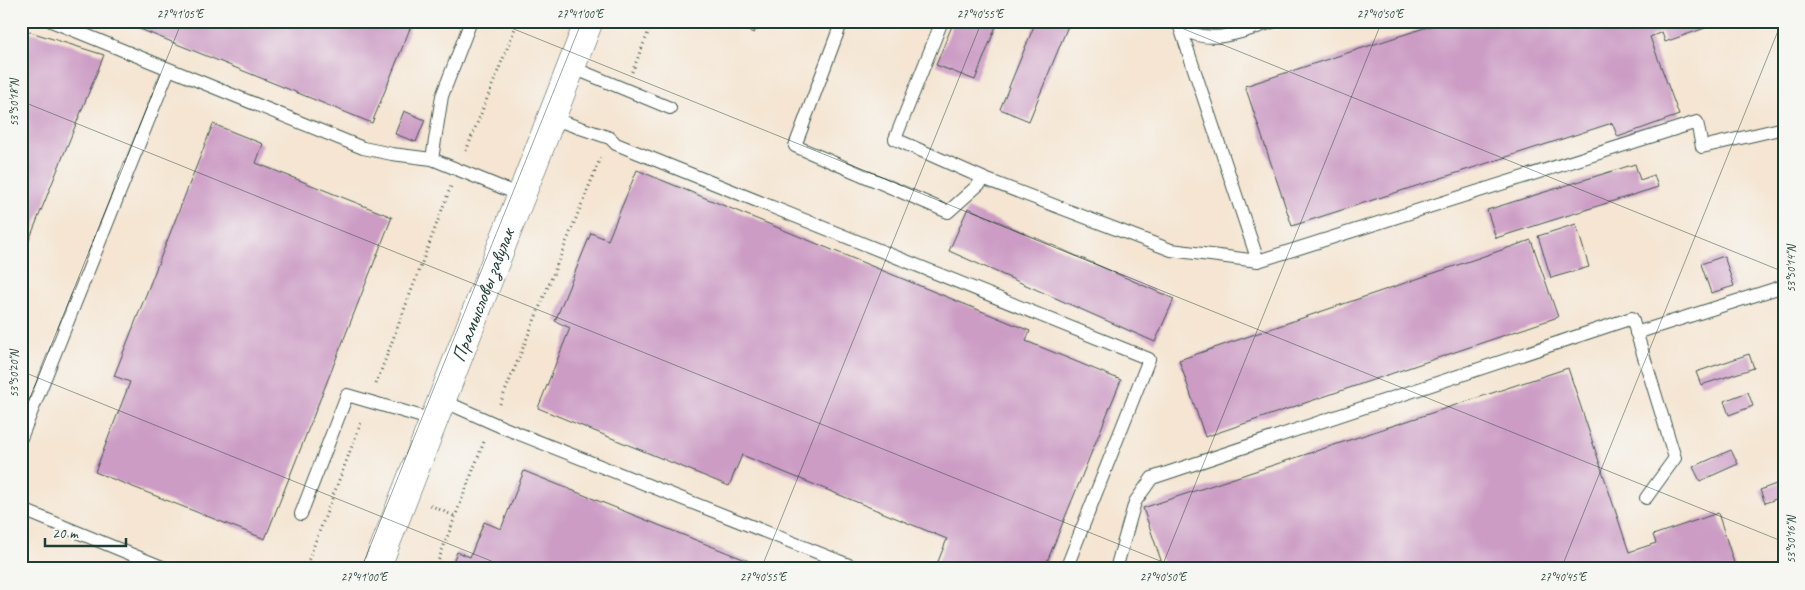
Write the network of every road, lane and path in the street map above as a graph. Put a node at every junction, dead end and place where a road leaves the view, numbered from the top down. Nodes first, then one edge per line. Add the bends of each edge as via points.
1 (51, 21) edge
2 (471, 21) edge
3 (518, 21) edge
4 (590, 21) edge
5 (653, 21) edge
6 (842, 21) edge
7 (942, 21) edge
8 (1275, 21) edge
9 (1177, 24) edge
10 (571, 67) junction
11 (169, 68) junction
12 (625, 88) junction
13 (670, 108) dead end
14 (551, 118) junction
15 (1784, 128) edge
16 (610, 138) junction
17 (432, 159) junction
18 (459, 168) junction
19 (985, 179) junction
20 (520, 195) junction
21 (1258, 261) junction
22 (1784, 286) edge
23 (1636, 333) junction
24 (369, 402) junction
25 (437, 410) junction
26 (492, 424) junction
27 (21, 438) edge
28 (1646, 498) dead end
29 (21, 509) edge
30 (301, 514) dead end
31 (168, 569) edge
32 (305, 569) edge
33 (376, 569) edge
34 (435, 569) edge
35 (859, 569) edge
36 (1066, 569) edge
37 (1116, 569) edge

1 - 11 lane
2 - 17 lane via 442,96
3 - 18 path
4 - 10 street, Прамысловы завулак
5 - 12 path
6 - 19 lane via 795,146 948,212
7 - 19 lane via 894,139
8 - 9 lane via 1224,37 1200,36
9 - 21 lane
10 - 12 lane
10 - 14 street, Прамысловы завулак
11 - 17 lane via 363,148
11 - 27 lane
12 - 13 lane
14 - 16 lane
14 - 20 street, Прамысловы завулак
15 - 21 lane via 1702,147 1696,122
16 - 26 path
16 - 36 lane via 616,144 1149,359
17 - 18 lane
18 - 20 lane
18 - 24 path
19 - 21 lane via 1172,250
20 - 25 street, Прамысловы завулак
22 - 23 lane
23 - 28 lane via 1675,458
23 - 37 lane via 1632,318 1152,478 1135,502
24 - 25 lane
24 - 30 lane via 347,395
24 - 32 path
25 - 26 lane
25 - 33 street, Прамысловы завулак
26 - 34 path
26 - 35 lane
29 - 31 lane

